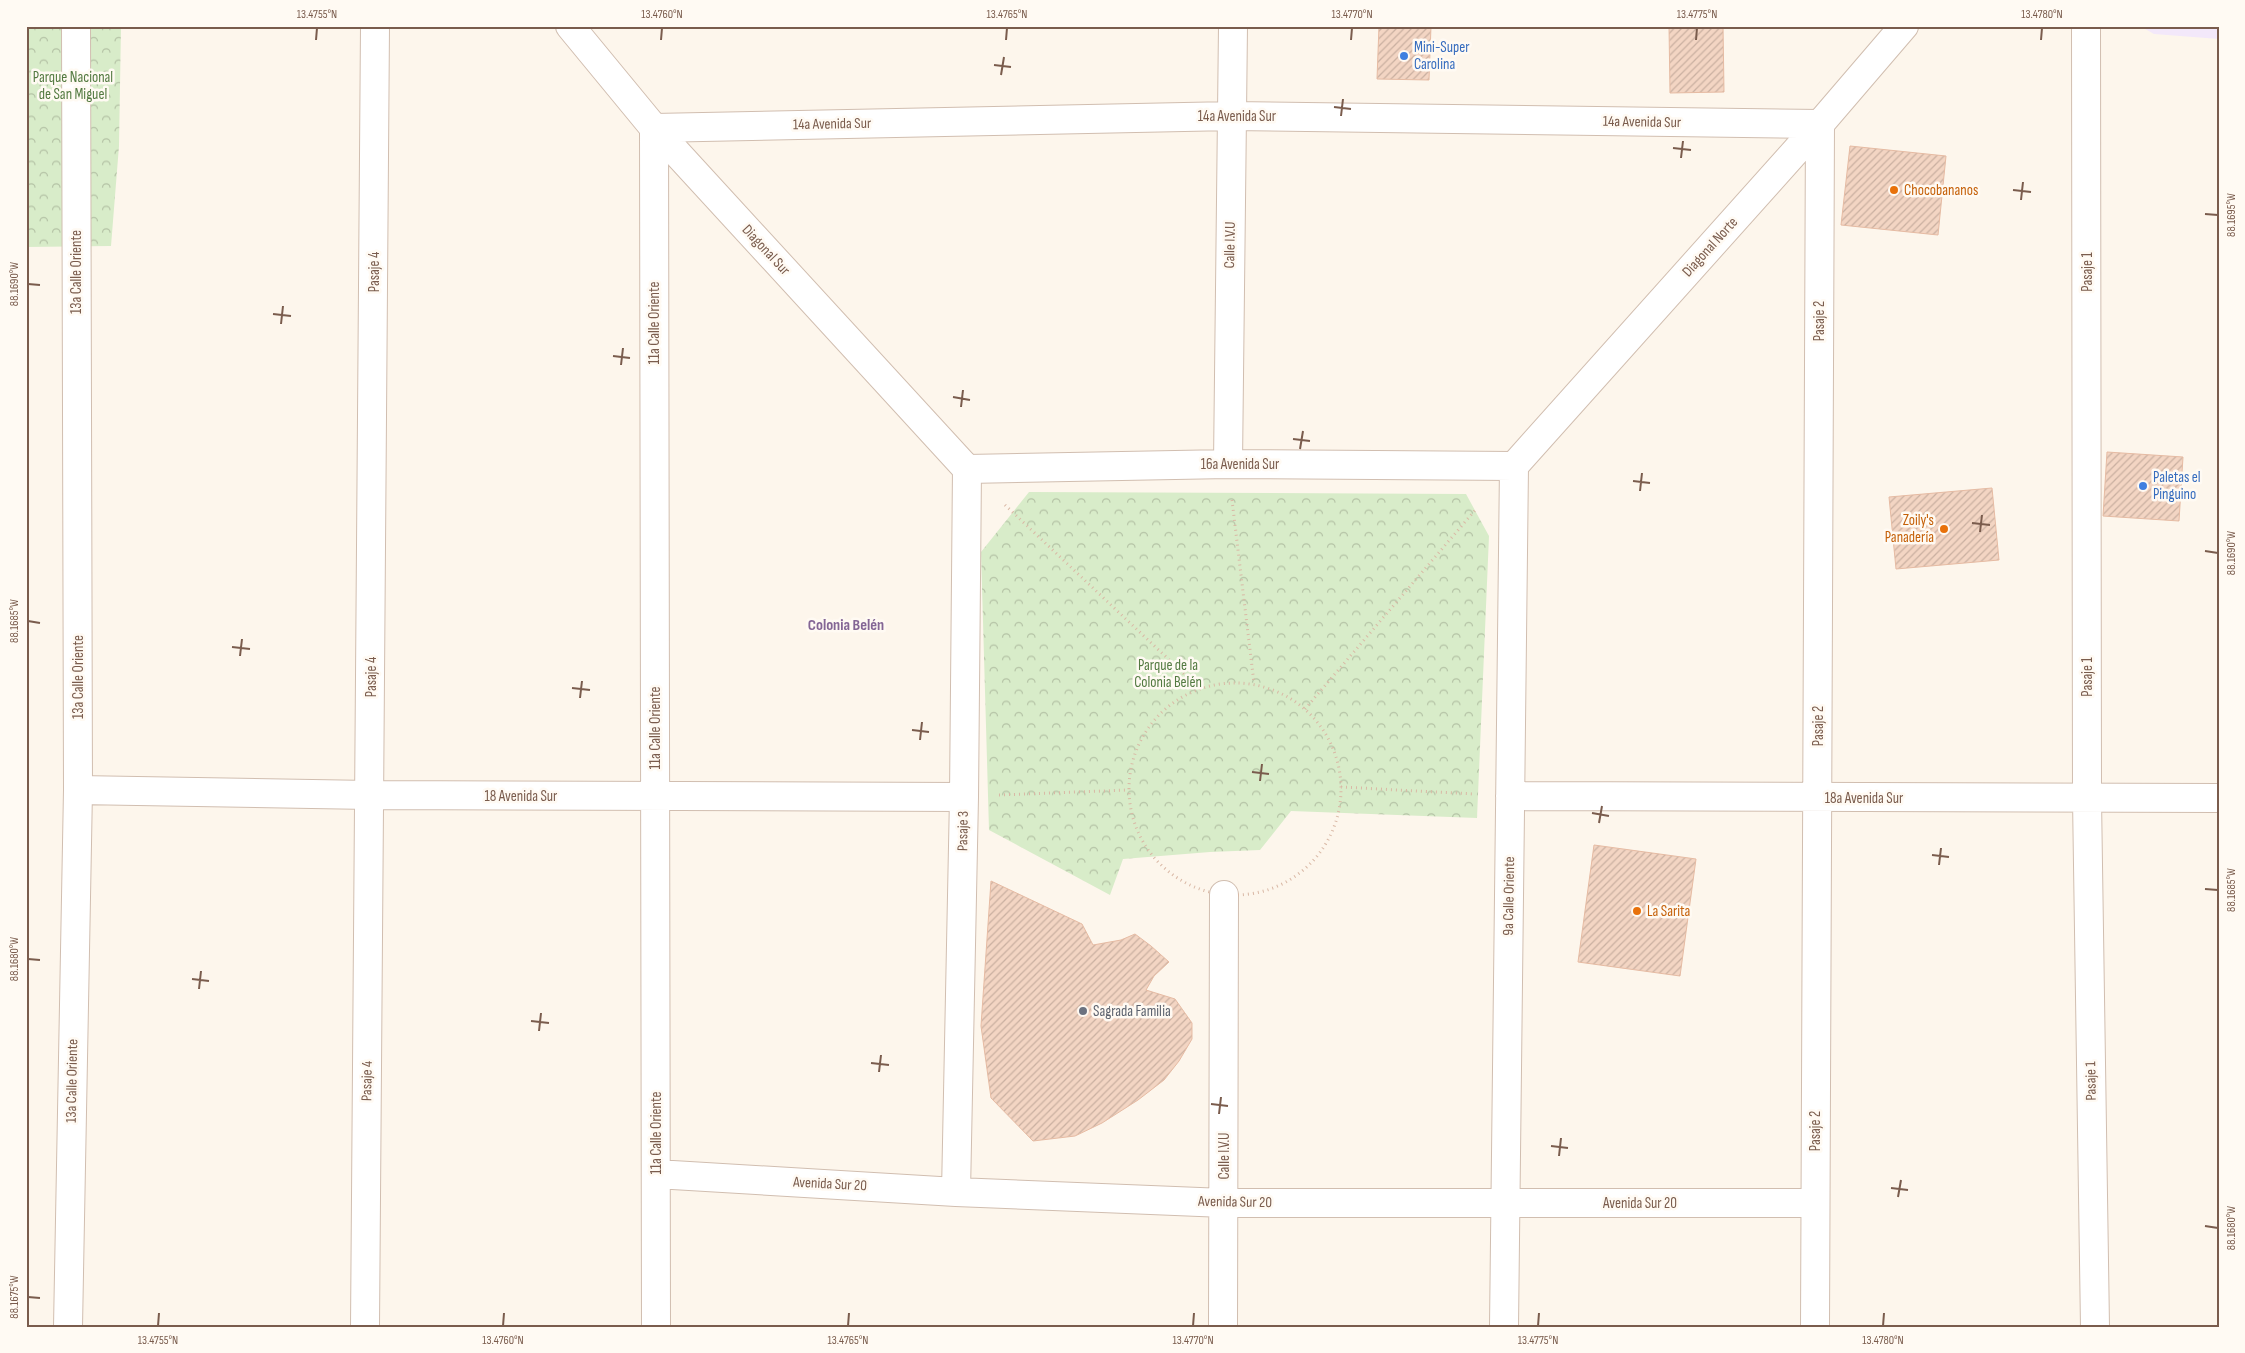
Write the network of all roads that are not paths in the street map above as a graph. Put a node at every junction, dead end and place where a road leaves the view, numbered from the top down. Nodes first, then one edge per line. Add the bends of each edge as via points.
1 (76, 26) edge
2 (375, 26) edge
3 (570, 26) edge
4 (1233, 26) edge
5 (1904, 26) edge
6 (2086, 26) edge
7 (1232, 116) junction
8 (1820, 124) junction
9 (654, 128) junction
10 (1228, 464) junction
11 (1514, 466) junction
12 (967, 469) junction
13 (78, 790) junction
14 (370, 795) junction
15 (655, 796) junction
16 (1510, 796) junction
17 (964, 797) junction
18 (1817, 797) junction
19 (2219, 798) edge
20 (2087, 799) junction
21 (1224, 895) road end
22 (656, 1174) junction
23 (956, 1192) junction
24 (1224, 1203) junction
25 (1505, 1203) junction
26 (1814, 1203) junction
27 (68, 1327) edge
28 (365, 1327) edge
29 (656, 1327) edge
30 (1223, 1327) edge
31 (1504, 1327) edge
32 (1815, 1327) edge
33 (2095, 1327) edge

1 - 13 street, 13a Calle Oriente
2 - 14 street, Pasaje 4
3 - 9 street, Diagonal Sur
4 - 7 street, Calle I.V.U
5 - 8 street, Diagonal Norte
6 - 20 street, Pasaje 1
7 - 8 street, 14a Avenida Sur
7 - 9 street, 14a Avenida Sur
7 - 10 street, Calle I.V.U
8 - 11 street, Diagonal Norte
8 - 18 street, Pasaje 2
9 - 12 street, Diagonal Sur
9 - 15 street, 11a Calle Oriente
10 - 11 street, 16a Avenida Sur
10 - 12 street, 16a Avenida Sur
11 - 16 street, 9a Calle Oriente
12 - 17 street, Pasaje 3
13 - 14 street, 18 Avenida Sur
13 - 27 street, 13a Calle Oriente
14 - 15 street, 18 Avenida Sur
14 - 28 street, Pasaje 4
15 - 17 street, 18 Avenida Sur
15 - 22 street, 11a Calle Oriente
16 - 18 street, 18a Avenida Sur
16 - 25 street, 9a Calle Oriente
17 - 23 street, Pasaje 3
18 - 20 street, 18a Avenida Sur
18 - 26 street, Pasaje 2
19 - 20 street, 18a Avenida Sur
20 - 33 street, Pasaje 1
21 - 24 street, Calle I.V.U
22 - 23 street, Avenida Sur 20
22 - 29 street, 11a Calle Oriente
23 - 24 street, Avenida Sur 20
24 - 25 street, Avenida Sur 20
24 - 30 street, Calle I.V.U
25 - 26 street, Avenida Sur 20
25 - 31 street, 9a Calle Oriente
26 - 32 street, Pasaje 2

